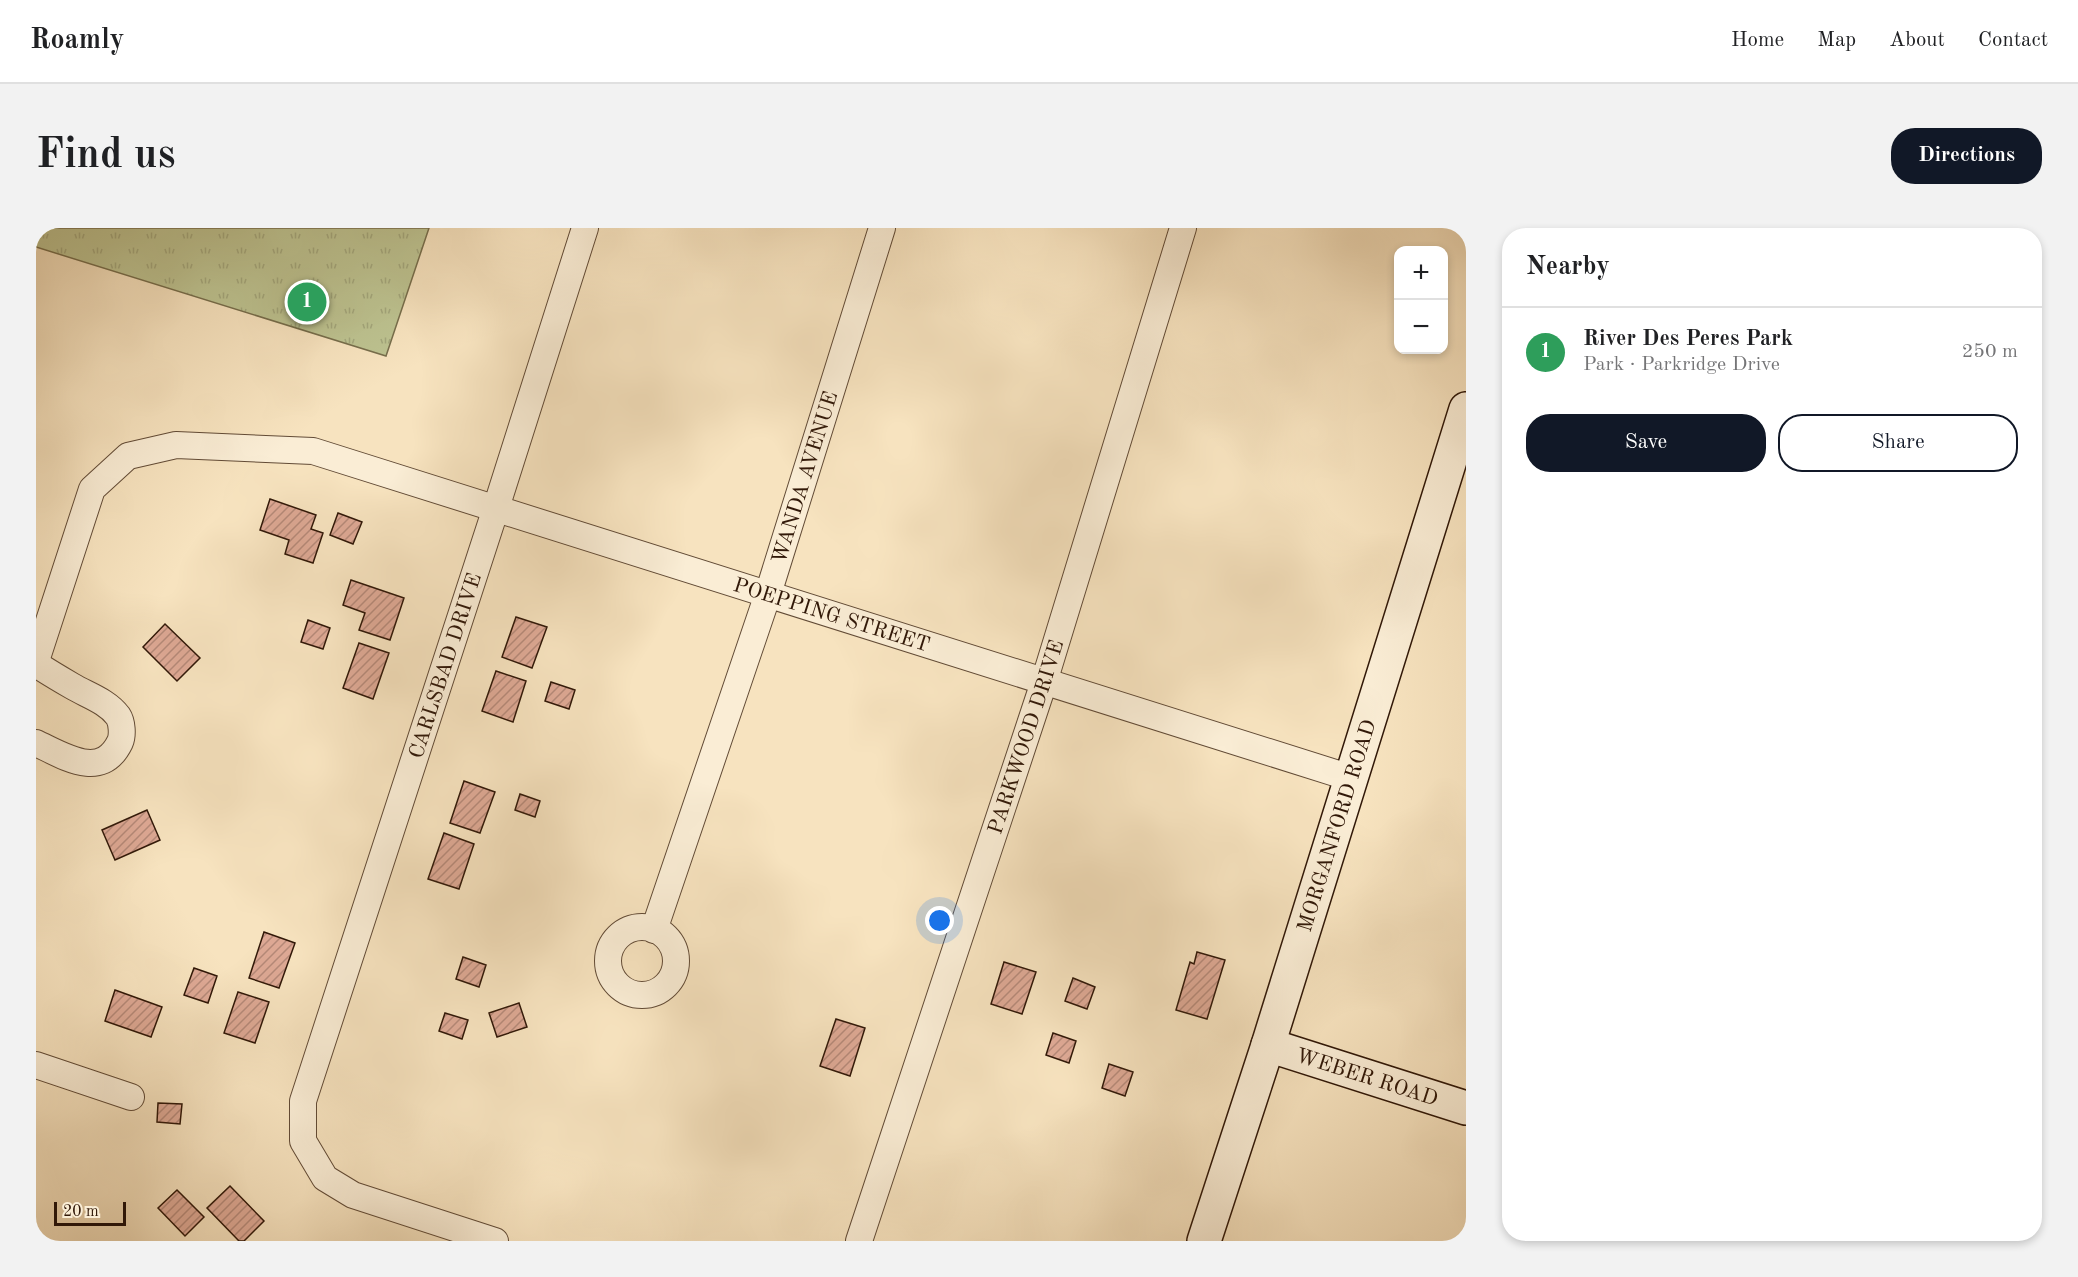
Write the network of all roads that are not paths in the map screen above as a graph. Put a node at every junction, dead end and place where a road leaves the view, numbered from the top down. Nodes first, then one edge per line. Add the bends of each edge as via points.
1 (585, 228) edge
2 (882, 228) edge
3 (1183, 228) edge
4 (1466, 409) edge
5 (496, 508) junction
6 (768, 594) junction
7 (36, 663) edge
8 (1044, 682) junction
9 (36, 743) edge
10 (1351, 778) junction
11 (654, 930) dead end
12 (1268, 1045) junction
13 (36, 1065) edge
14 (131, 1096) dead end
15 (1466, 1108) edge
16 (495, 1241) edge
17 (859, 1241) edge
18 (1204, 1241) edge

1 - 5 street, CARLSBAD DRIVE
2 - 6 street, WANDA AVENUE
3 - 8 street, PARKWOOD DRIVE
4 - 10 main road, MORGANFORD ROAD
5 - 6 street, POEPPING STREET
5 - 7 street, POEPPING STREET via 313,451 176,445 128,456 92,489
5 - 16 street, CARLSBAD DRIVE via 303,1101 303,1141 325,1178 353,1195
6 - 8 street, POEPPING STREET
6 - 11 street, WANDA AVENUE
7 - 9 street via 108,705 120,718 122,737 114,754 95,764 75,761
8 - 10 street, POEPPING STREET
8 - 17 street, PARKWOOD DRIVE
10 - 12 main road, MORGANFORD ROAD
12 - 15 main road, WEBER ROAD
12 - 18 main road, MORGANFORD ROAD
13 - 14 street

